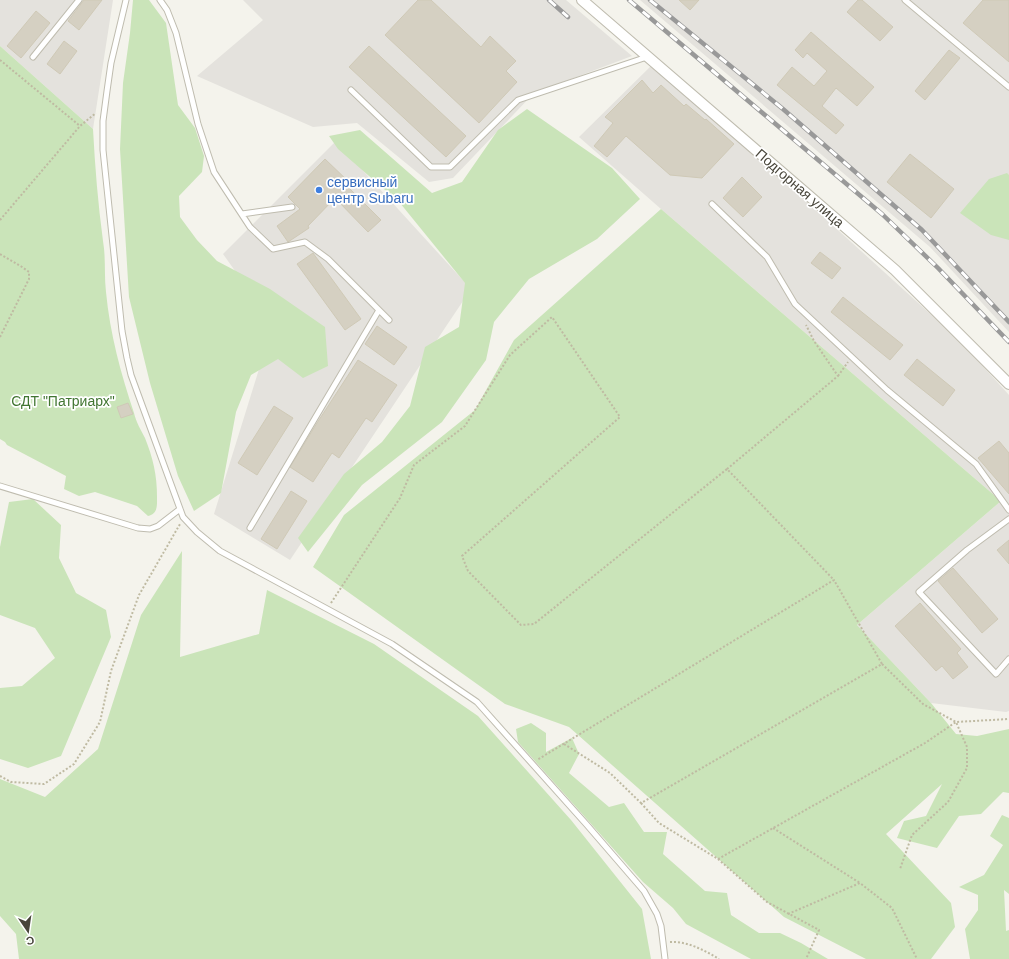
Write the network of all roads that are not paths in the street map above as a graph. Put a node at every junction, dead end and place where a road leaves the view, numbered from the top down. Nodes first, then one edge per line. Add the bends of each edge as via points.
1 (79, 0) edge
2 (126, 0) edge
3 (160, 0) edge
4 (582, 0) edge
5 (905, 0) edge
6 (648, 56) junction
7 (33, 57) dead end
8 (1009, 87) edge
9 (351, 90) dead end
10 (712, 204) dead end
11 (292, 207) dead end
12 (242, 214) junction
13 (379, 310) junction
14 (389, 320) dead end
15 (1009, 384) edge
16 (0, 486) edge
17 (180, 509) junction
18 (1009, 510) edge
19 (1009, 519) edge
20 (250, 528) dead end
21 (1009, 659) edge
22 (665, 959) edge

1 - 7 lane
2 - 17 lane via 111,63 103,121 103,150 122,332 131,376
3 - 12 lane via 176,33 198,124 214,172
4 - 6 street, Подгорная улица
5 - 8 lane
6 - 9 lane via 518,100 450,167 432,167
6 - 15 street, Подгорная улица via 895,270
10 - 18 lane via 767,257 795,304 887,390 976,464
11 - 12 lane
12 - 13 lane via 273,249 304,242 328,260
13 - 14 lane
13 - 20 lane
16 - 17 lane via 138,528 150,529 158,526
17 - 22 lane via 183,518 220,551 392,644 477,702 644,891 661,926
19 - 21 lane via 967,550 919,592 996,674

